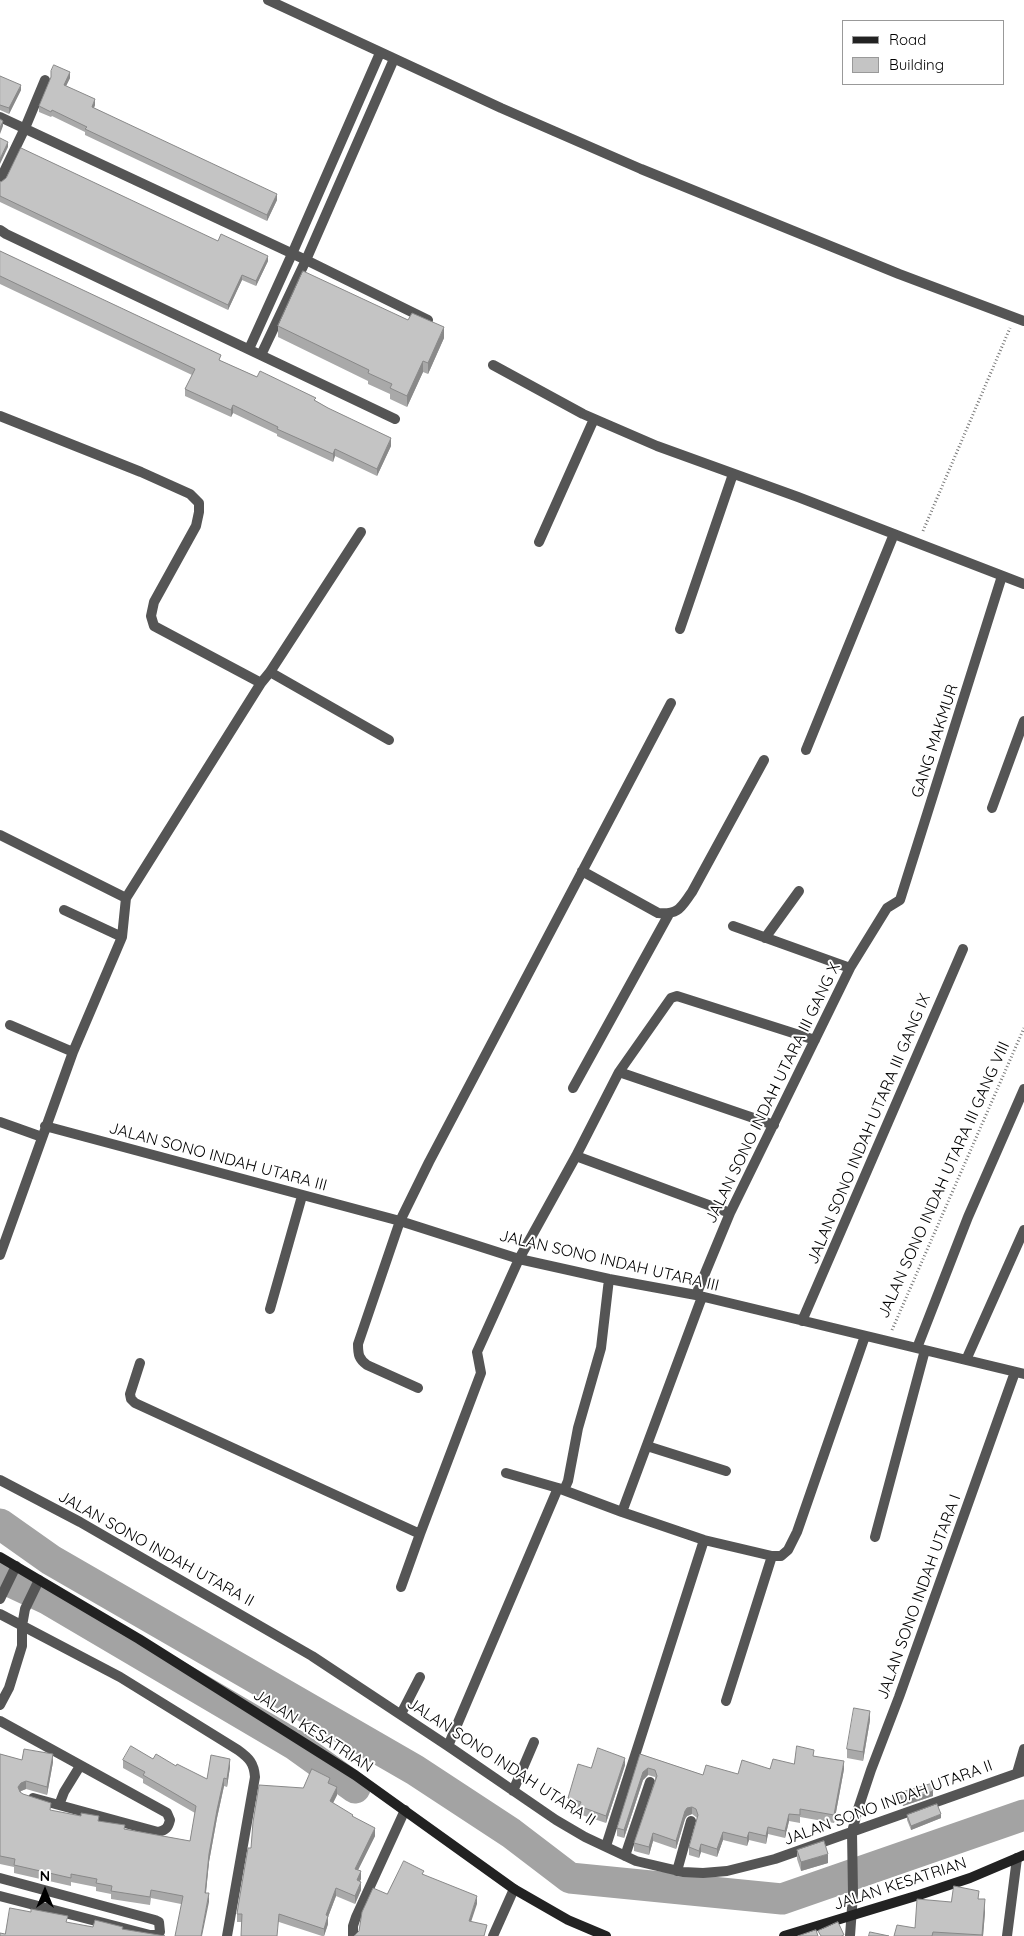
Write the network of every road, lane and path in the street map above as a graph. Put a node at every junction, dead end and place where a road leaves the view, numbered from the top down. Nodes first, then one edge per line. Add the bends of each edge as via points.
1 (268, 0) edge
2 (380, 53) junction
3 (394, 59) junction
4 (45, 80) dead end
5 (0, 117) edge
6 (25, 128) junction
7 (0, 180) edge
8 (0, 230) edge
9 (292, 254) junction
10 (306, 260) junction
11 (1019, 319) edge
12 (428, 320) edge
13 (249, 349) junction
14 (261, 355) junction
15 (492, 365) dead end
16 (0, 416) edge
17 (395, 419) dead end
18 (594, 419) junction
19 (733, 474) junction
20 (361, 532) dead end
21 (894, 534) junction
22 (539, 542) dead end
23 (918, 543) junction
24 (1002, 576) junction
25 (1024, 584) edge
26 (680, 629) dead end
27 (270, 672) junction
28 (261, 683) junction
29 (671, 703) dead end
30 (1024, 721) edge
31 (389, 740) dead end
32 (806, 750) dead end
33 (764, 760) dead end
34 (992, 808) dead end
35 (0, 835) edge
36 (582, 872) junction
37 (799, 891) dead end
38 (126, 898) junction
39 (886, 908) joint
40 (64, 910) dead end
41 (669, 914) junction
42 (733, 926) dead end
43 (122, 937) junction
44 (765, 938) junction
45 (963, 949) dead end
46 (850, 968) junction
47 (10, 1026) dead end
48 (1024, 1028) edge
49 (815, 1040) junction
50 (72, 1052) junction
51 (619, 1072) junction
52 (573, 1088) dead end
53 (1024, 1089) edge
54 (0, 1122) edge
55 (774, 1125) junction
56 (45, 1126) junction
57 (42, 1137) junction
58 (576, 1156) junction
59 (302, 1196) junction
60 (730, 1212) junction
61 (400, 1221) junction
62 (1024, 1230) edge
63 (1, 1248) edge
64 (519, 1259) junction
65 (609, 1279) junction
66 (699, 1296) junction
67 (270, 1309) dead end
68 (802, 1321) junction
69 (865, 1336) junction
70 (887, 1341) junction
71 (921, 1349) junction
72 (966, 1360) junction
73 (140, 1363) dead end
74 (1020, 1373) edge
75 (418, 1388) dead end
76 (647, 1446) junction
77 (726, 1471) dead end
78 (506, 1473) dead end
79 (0, 1480) edge
80 (561, 1489) junction
81 (622, 1512) junction
82 (420, 1534) junction
83 (875, 1537) dead end
84 (704, 1540) junction
85 (772, 1556) junction
86 (0, 1557) edge
87 (14, 1570) junction
88 (38, 1582) junction
89 (401, 1587) dead end
90 (1, 1597) edge
91 (0, 1614) edge
92 (22, 1626) junction
93 (420, 1677) dead end
94 (726, 1701) dead end
95 (0, 1705) edge
96 (401, 1714) junction
97 (0, 1721) edge
98 (534, 1742) dead end
99 (448, 1746) junction
100 (1024, 1749) edge
101 (80, 1766) junction
102 (1020, 1772) edge
103 (650, 1782) dead end
104 (513, 1791) junction
105 (25, 1796) edge
106 (58, 1805) junction
107 (405, 1810) junction
108 (691, 1822) dead end
109 (852, 1837) junction
110 (606, 1846) junction
111 (625, 1856) junction
112 (1021, 1857) edge
113 (677, 1871) junction
114 (3, 1879) edge
115 (514, 1889) junction
116 (0, 1899) edge
117 (852, 1916) junction
118 (227, 1936) edge
119 (353, 1936) edge
120 (493, 1936) edge
121 (606, 1936) edge
122 (784, 1936) edge
123 (850, 1936) edge
124 (1008, 1936) edge

1 - 2 street
2 - 3 street
2 - 9 street
3 - 10 street
3 - 11 street via 642,169 899,274
4 - 6 street
5 - 6 street
6 - 7 street
6 - 9 street
8 - 13 street
9 - 10 street
9 - 13 street
10 - 12 street
10 - 14 street
11 - 23 path
13 - 14 street
14 - 17 street
15 - 18 street
16 - 28 street via 141,472 190,494 199,503 196,526 154,602 151,616 154,626
18 - 19 street
18 - 22 street
19 - 21 street
19 - 26 street
20 - 27 street
21 - 23 street
21 - 32 street
23 - 24 street
24 - 25 street
24 - 39 street, GANG MAKMUR via 900,900
27 - 28 street
27 - 31 street
28 - 38 street
29 - 36 street
30 - 34 street
33 - 41 street via 692,892 679,910
35 - 38 street
36 - 41 street via 658,913
36 - 61 street
37 - 44 street
38 - 43 street
39 - 46 street, JALAN SONO INDAH UTARA III GANG X
40 - 43 street
41 - 52 street
42 - 44 street
43 - 50 street
44 - 46 street
45 - 68 street, JALAN SONO INDAH UTARA III GANG IX
46 - 49 street, JALAN SONO INDAH UTARA III GANG X
47 - 50 street
48 - 70 path, JALAN SONO INDAH UTARA III GANG VIII
49 - 51 street via 677,996 671,998
49 - 55 street, JALAN SONO INDAH UTARA III GANG X
50 - 56 street
51 - 55 street
51 - 58 street
53 - 71 street via 968,1217
54 - 57 street
55 - 60 street, JALAN SONO INDAH UTARA III GANG X
56 - 57 street
56 - 59 street, JALAN SONO INDAH UTARA III
57 - 63 street
58 - 60 street
58 - 64 street
59 - 61 street, JALAN SONO INDAH UTARA III
59 - 67 street
60 - 66 street, JALAN SONO INDAH UTARA III GANG X
61 - 64 street, JALAN SONO INDAH UTARA III
61 - 75 street via 358,1344 358,1354 367,1365
62 - 72 street
64 - 65 street, JALAN SONO INDAH UTARA III
64 - 82 street via 477,1352 481,1373
65 - 66 street, JALAN SONO INDAH UTARA III
65 - 80 street via 601,1348 578,1428 570,1471
66 - 68 street, JALAN SONO INDAH UTARA III
66 - 76 street, JALAN SONO INDAH UTARA III GANG X
68 - 69 street, JALAN SONO INDAH UTARA III
69 - 70 street, JALAN SONO INDAH UTARA III
69 - 85 street via 797,1532 788,1550 781,1556
70 - 71 street, JALAN SONO INDAH UTARA III
71 - 72 street, JALAN SONO INDAH UTARA III
71 - 83 street
72 - 74 street, JALAN SONO INDAH UTARA III
73 - 82 street via 130,1394 135,1403
74 - 109 street, JALAN SONO INDAH UTARA I via 870,1770
76 - 77 street
76 - 81 street, JALAN SONO INDAH UTARA III GANG X
78 - 80 street
79 - 96 street, JALAN SONO INDAH UTARA II via 230,1607
80 - 81 street
80 - 99 street
81 - 84 street
82 - 89 street
84 - 85 street
84 - 110 street
85 - 94 street
86 - 87 street, JALAN KESATRIAN
87 - 88 street, JALAN KESATRIAN
87 - 90 street
88 - 92 street via 25,1609
88 - 107 street, JALAN KESATRIAN via 139,1639
91 - 92 street
92 - 95 street via 22,1646
92 - 118 street via 120,1677 250,1759 256,1777
93 - 96 street
96 - 99 street, JALAN SONO INDAH UTARA II
97 - 101 street
98 - 104 street
99 - 104 street, JALAN SONO INDAH UTARA II
100 - 102 street
101 - 106 street
101 - 106 street via 167,1813 169,1826 158,1832
102 - 109 street, JALAN SONO INDAH UTARA II
103 - 111 street
104 - 110 street, JALAN SONO INDAH UTARA II via 585,1837
105 - 106 street
107 - 115 street, JALAN KESATRIAN
107 - 119 street via 356,1917
108 - 113 street
109 - 113 street, JALAN SONO INDAH UTARA II via 745,1868 703,1873
109 - 117 street, JALAN SONO INDAH UTARA I
110 - 111 street, JALAN SONO INDAH UTARA II
111 - 113 street, JALAN SONO INDAH UTARA II
112 - 117 street, JALAN KESATRIAN via 970,1878
112 - 124 street
114 - 116 street
114 - 116 street via 155,1920 159,1922 160,1932 150,1935
115 - 120 street
115 - 121 street, JALAN KESATRIAN via 568,1920
117 - 122 street, JALAN KESATRIAN
117 - 123 street, JALAN SONO INDAH UTARA I

